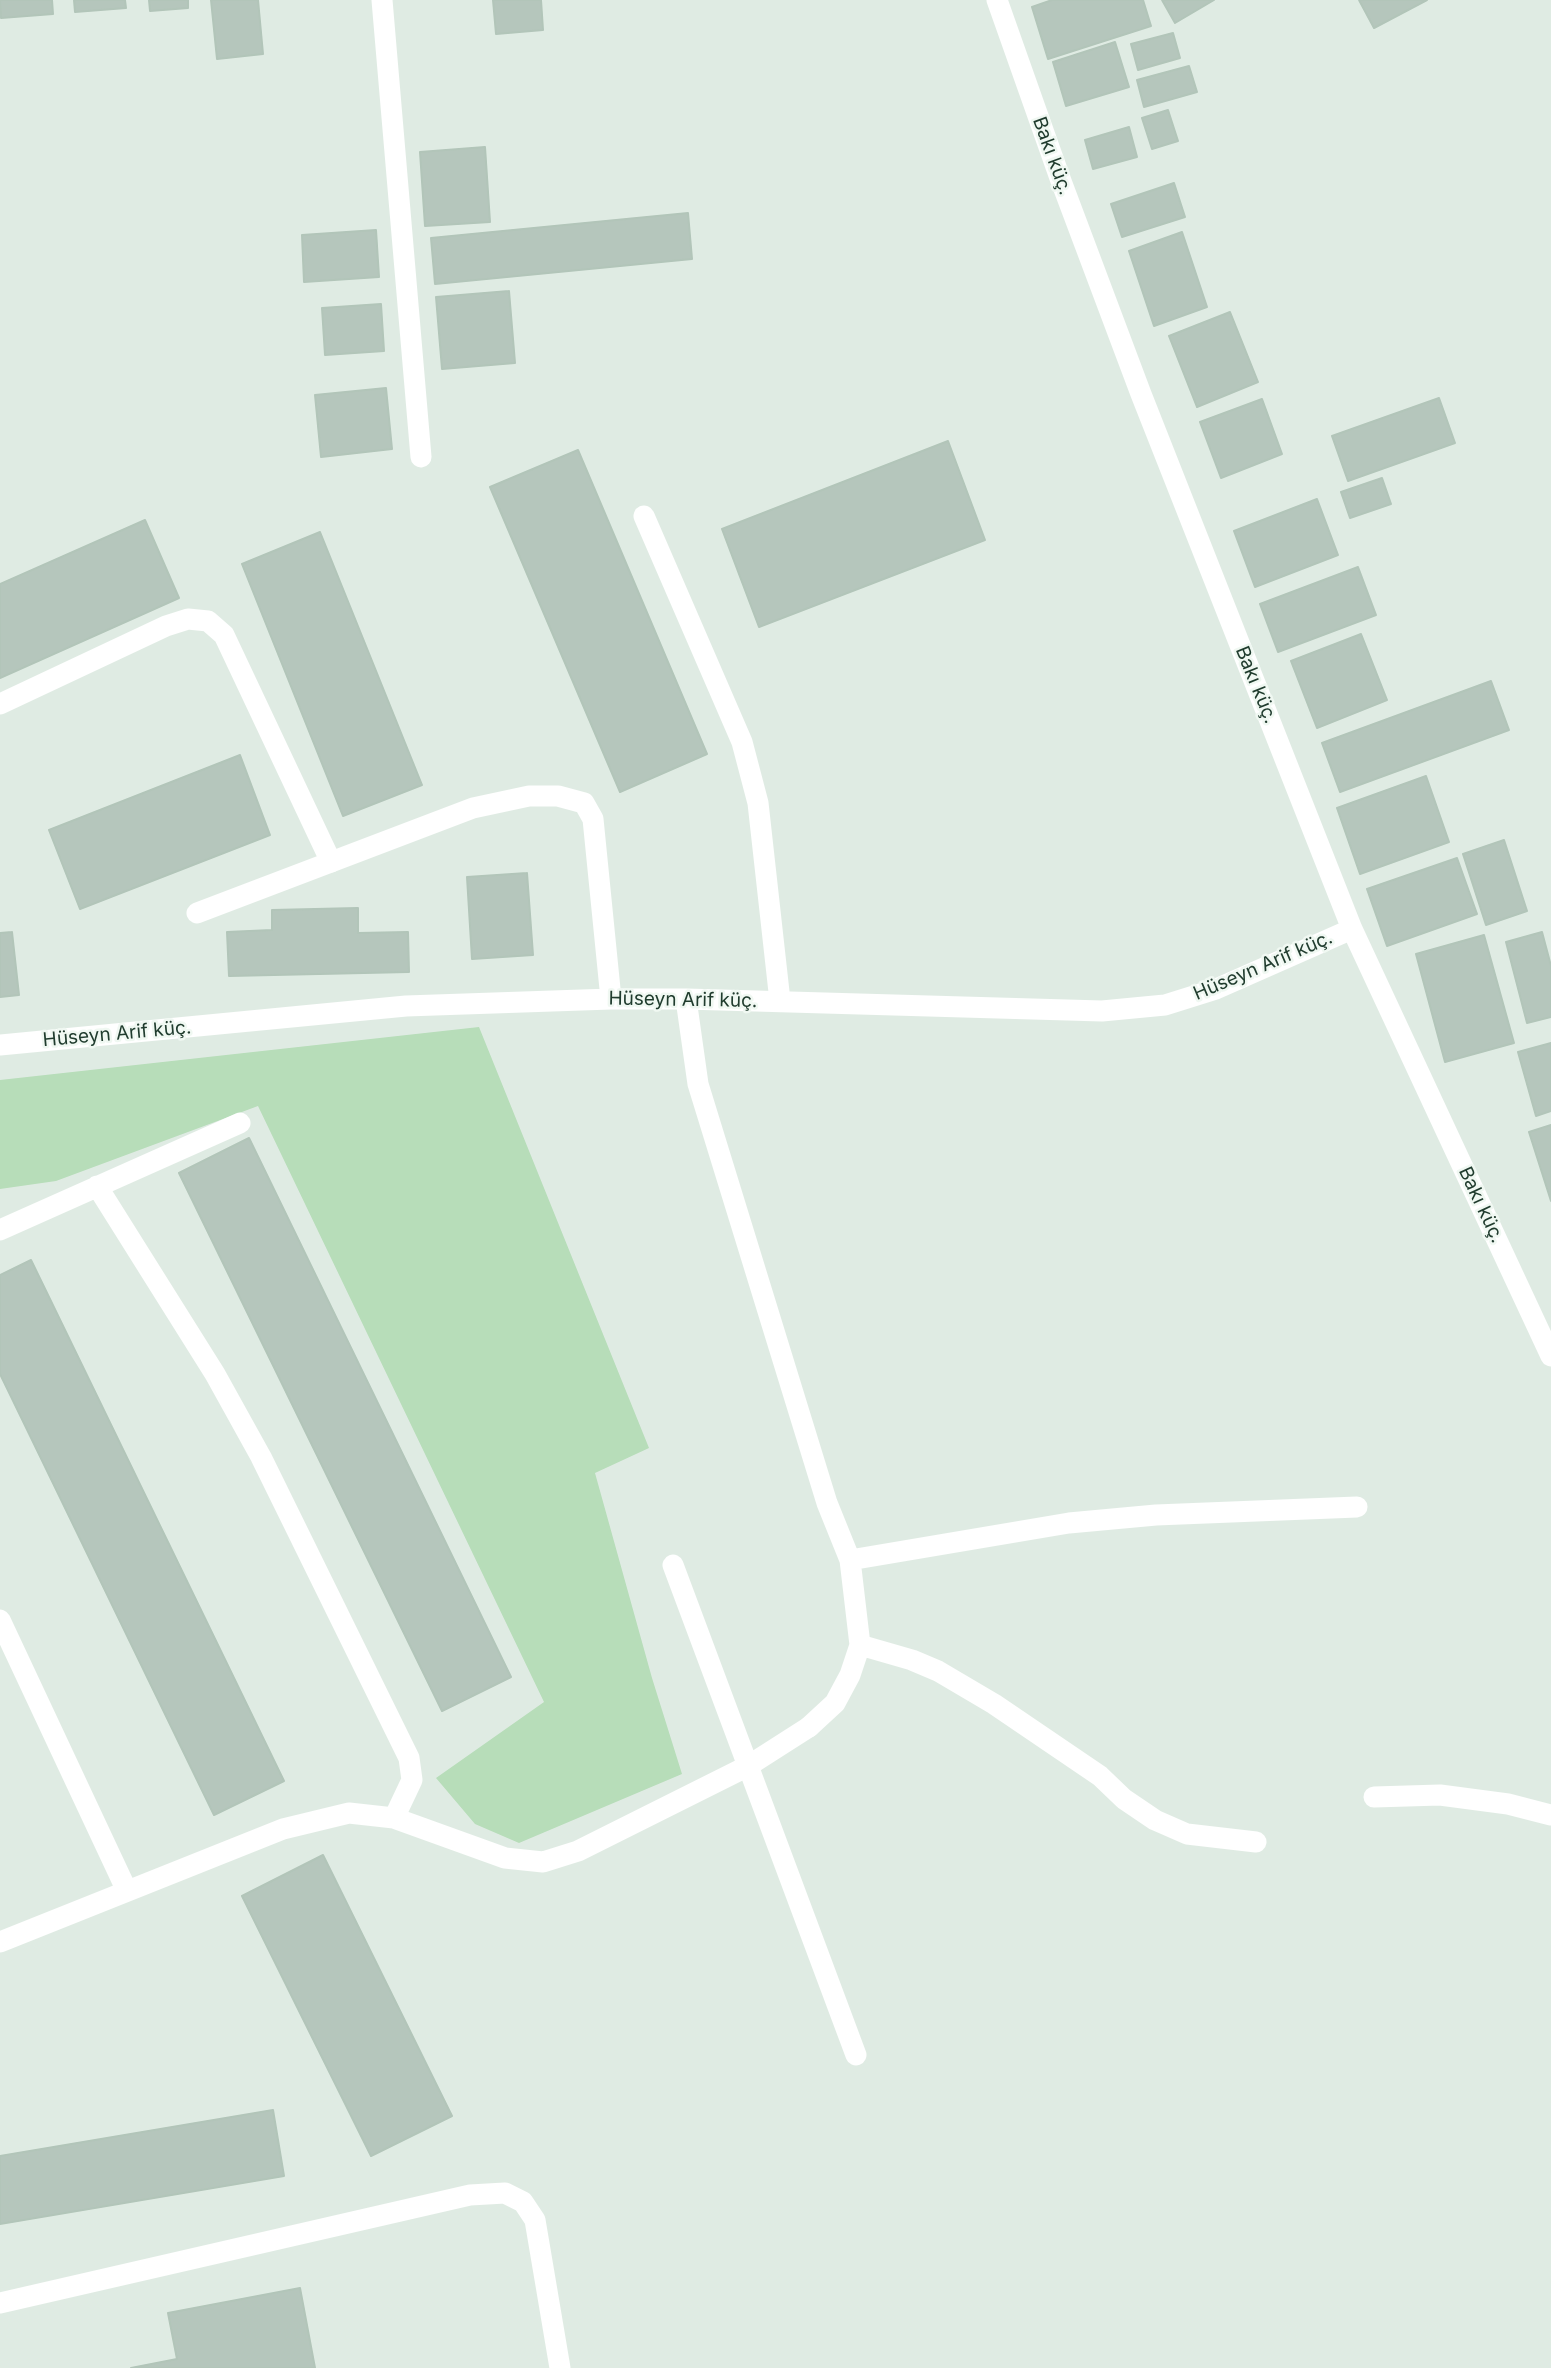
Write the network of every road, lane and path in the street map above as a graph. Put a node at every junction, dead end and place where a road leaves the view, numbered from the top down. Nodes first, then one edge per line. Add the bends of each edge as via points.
1 (382, 0) edge
2 (998, 0) edge
3 (421, 457) dead end
4 (644, 516) dead end
5 (0, 704) edge
6 (331, 862) junction
7 (197, 913) dead end
8 (1353, 929) junction
9 (611, 999) junction
10 (686, 999) junction
11 (780, 1001) junction
12 (0, 1045) edge
13 (240, 1123) dead end
14 (97, 1186) junction
15 (0, 1230) edge
16 (1551, 1356) edge
17 (1357, 1507) dead end
18 (849, 1560) junction
19 (673, 1564) dead end
20 (0, 1620) edge
21 (860, 1645) junction
22 (748, 1766) junction
23 (1374, 1797) dead end
24 (1551, 1815) edge
25 (394, 1818) junction
26 (1256, 1842) dead end
27 (127, 1891) junction
28 (0, 1942) edge
29 (856, 2055) dead end
30 (0, 2303) edge
31 (559, 2368) edge

1 - 3 street
2 - 8 street, Bakı küç. via 1141,394
4 - 11 street via 742,742 758,803
5 - 6 street via 166,626 188,619 208,621 224,635
6 - 7 street
6 - 9 street via 473,808 529,796 558,796 584,803 593,819
8 - 11 street, Hüseyn Arif küç. via 1216,989 1165,1005 1102,1011
8 - 16 street, Bakı küç.
9 - 10 street, Hüseyn Arif küç.
9 - 12 street, Hüseyn Arif küç. via 406,1006
10 - 11 street, Hüseyn Arif küç.
10 - 18 street via 698,1084 827,1503
13 - 14 street
14 - 15 street
14 - 25 street via 215,1374 261,1457 409,1758 412,1780
17 - 18 street via 1156,1514 1069,1523
18 - 21 street
19 - 22 street
20 - 27 street
21 - 22 street via 835,1703 809,1727
21 - 26 street via 938,1671 994,1704 1100,1776 1155,1820 1187,1834
22 - 25 street via 578,1852 543,1862 505,1858
22 - 29 street
23 - 24 street via 1440,1795
25 - 27 street via 349,1812 283,1829
27 - 28 street
30 - 31 street via 470,2195 505,2193 523,2202 535,2220

